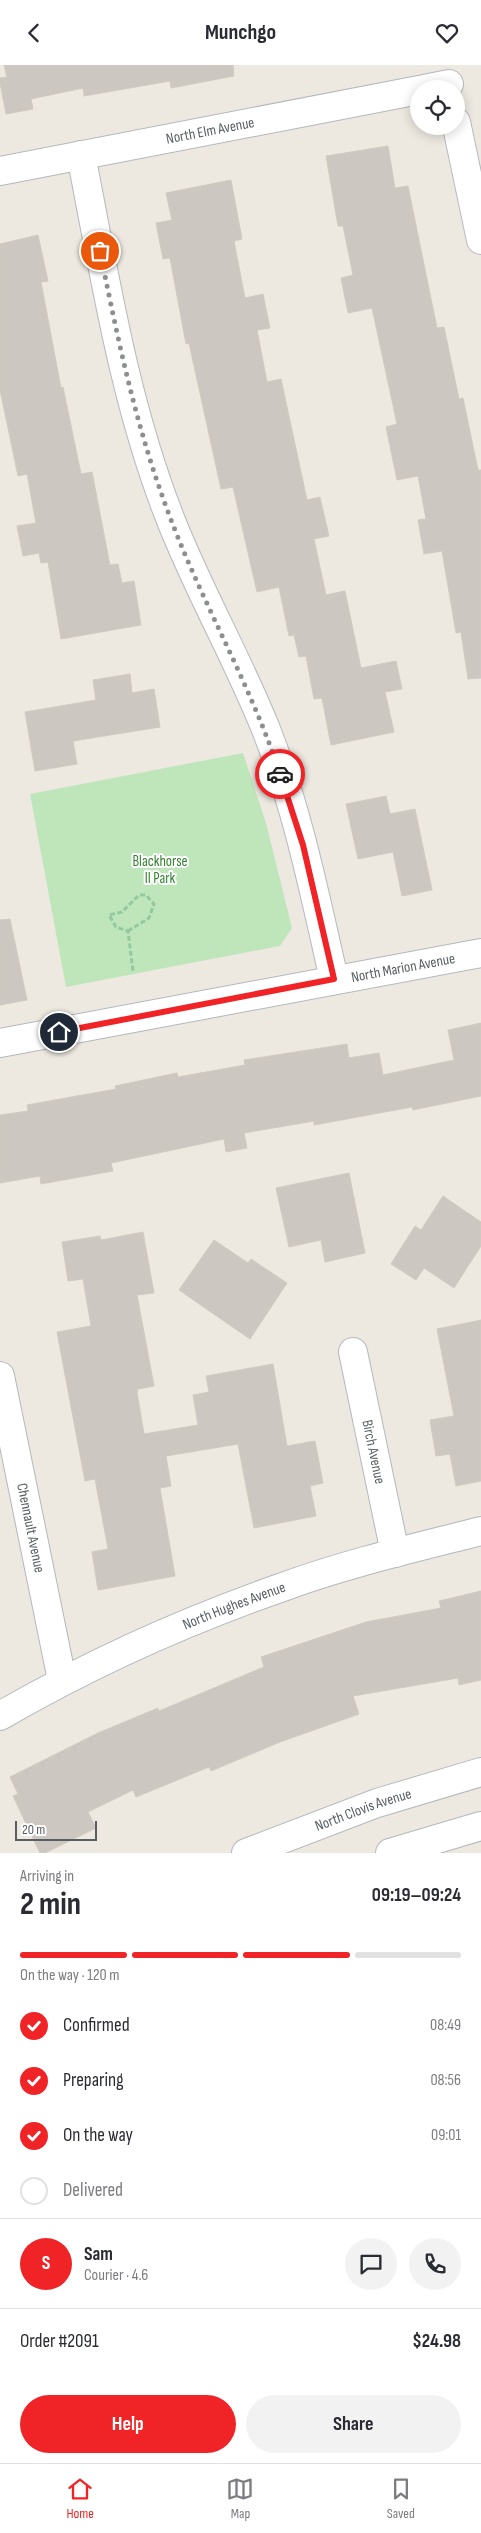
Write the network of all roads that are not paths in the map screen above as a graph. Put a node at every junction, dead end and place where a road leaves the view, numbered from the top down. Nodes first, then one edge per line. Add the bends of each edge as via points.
1 (410, 92) edge
2 (459, 135) edge
3 (81, 155) junction
4 (0, 171) edge
5 (481, 240) edge
6 (481, 953) edge
7 (334, 979) junction
8 (0, 1043) edge
9 (353, 1352) dead end
10 (0, 1376) edge
11 (481, 1531) edge
12 (395, 1553) junction
13 (62, 1680) junction
14 (0, 1716) edge
15 (481, 1772) edge
16 (481, 1826) edge
17 (246, 1853) edge
18 (390, 1853) edge

1 - 3 street, North Elm Avenue
2 - 5 street
3 - 4 street, North Elm Avenue
3 - 7 street via 119,347 141,432 170,518 267,732 303,845
6 - 7 street, North Marion Avenue
7 - 8 street, North Marion Avenue
9 - 12 street, Birch Avenue
10 - 13 street, Chennault Avenue
11 - 12 street, North Hughes Avenue
12 - 13 street, North Hughes Avenue via 280,1588
13 - 14 street, North Hughes Avenue
15 - 17 street, North Clovis Avenue via 377,1803
16 - 18 street

